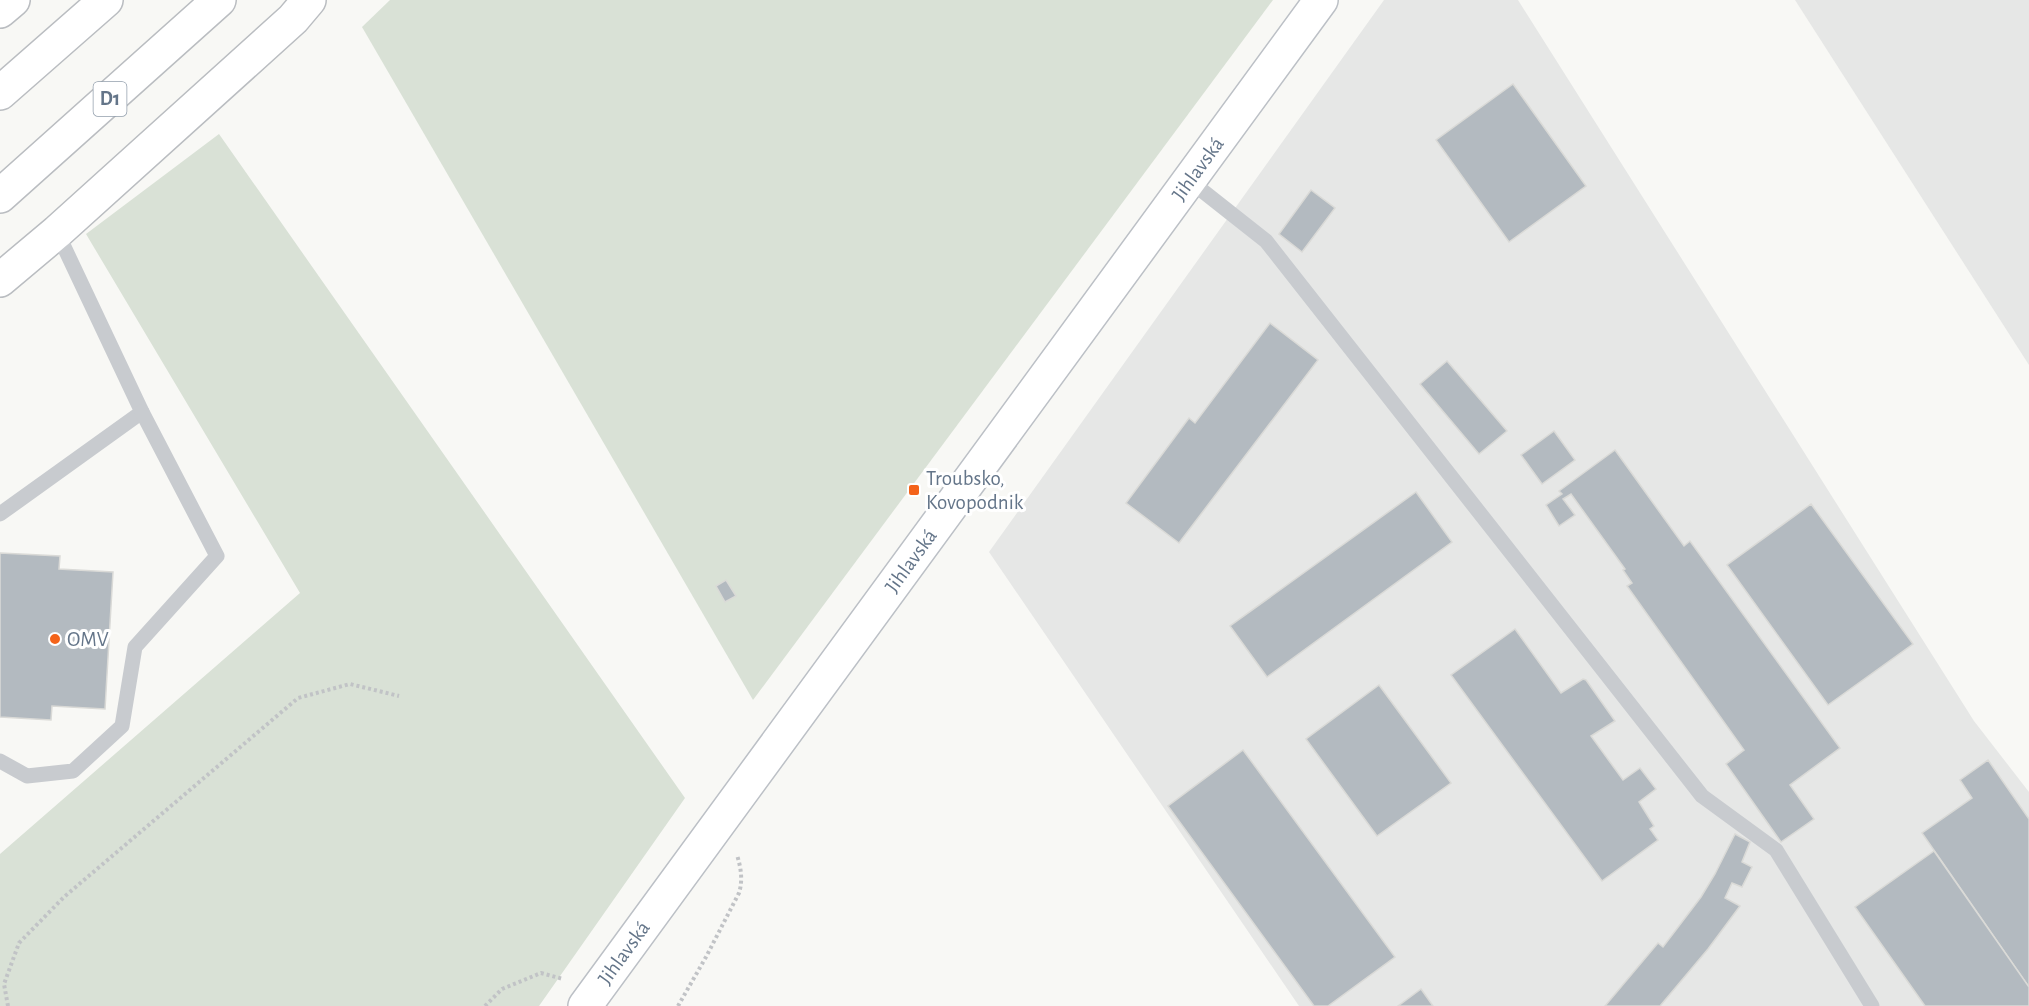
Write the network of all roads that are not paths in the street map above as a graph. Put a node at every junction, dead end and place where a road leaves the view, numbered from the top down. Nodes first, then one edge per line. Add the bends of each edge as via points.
1 (13, 0) edge
2 (106, 0) edge
3 (219, 0) edge
4 (309, 0) edge
5 (1321, 0) edge
6 (0, 11) edge
7 (0, 93) edge
8 (1190, 181) junction
9 (0, 196) edge
10 (57, 232) junction
11 (0, 280) edge
12 (142, 412) junction
13 (0, 514) edge
14 (0, 761) edge
15 (589, 1001) edge
16 (1872, 1006) edge

1 - 6 main road
2 - 7 main road
3 - 9 main road, D1
4 - 10 main road
5 - 8 main road, Jihlavská
8 - 15 main road, Jihlavská
8 - 16 lane via 1266,241 1702,796 1776,850
10 - 11 main road
10 - 12 lane
12 - 13 lane
12 - 14 lane via 217,556 135,647 122,726 73,771 27,776

